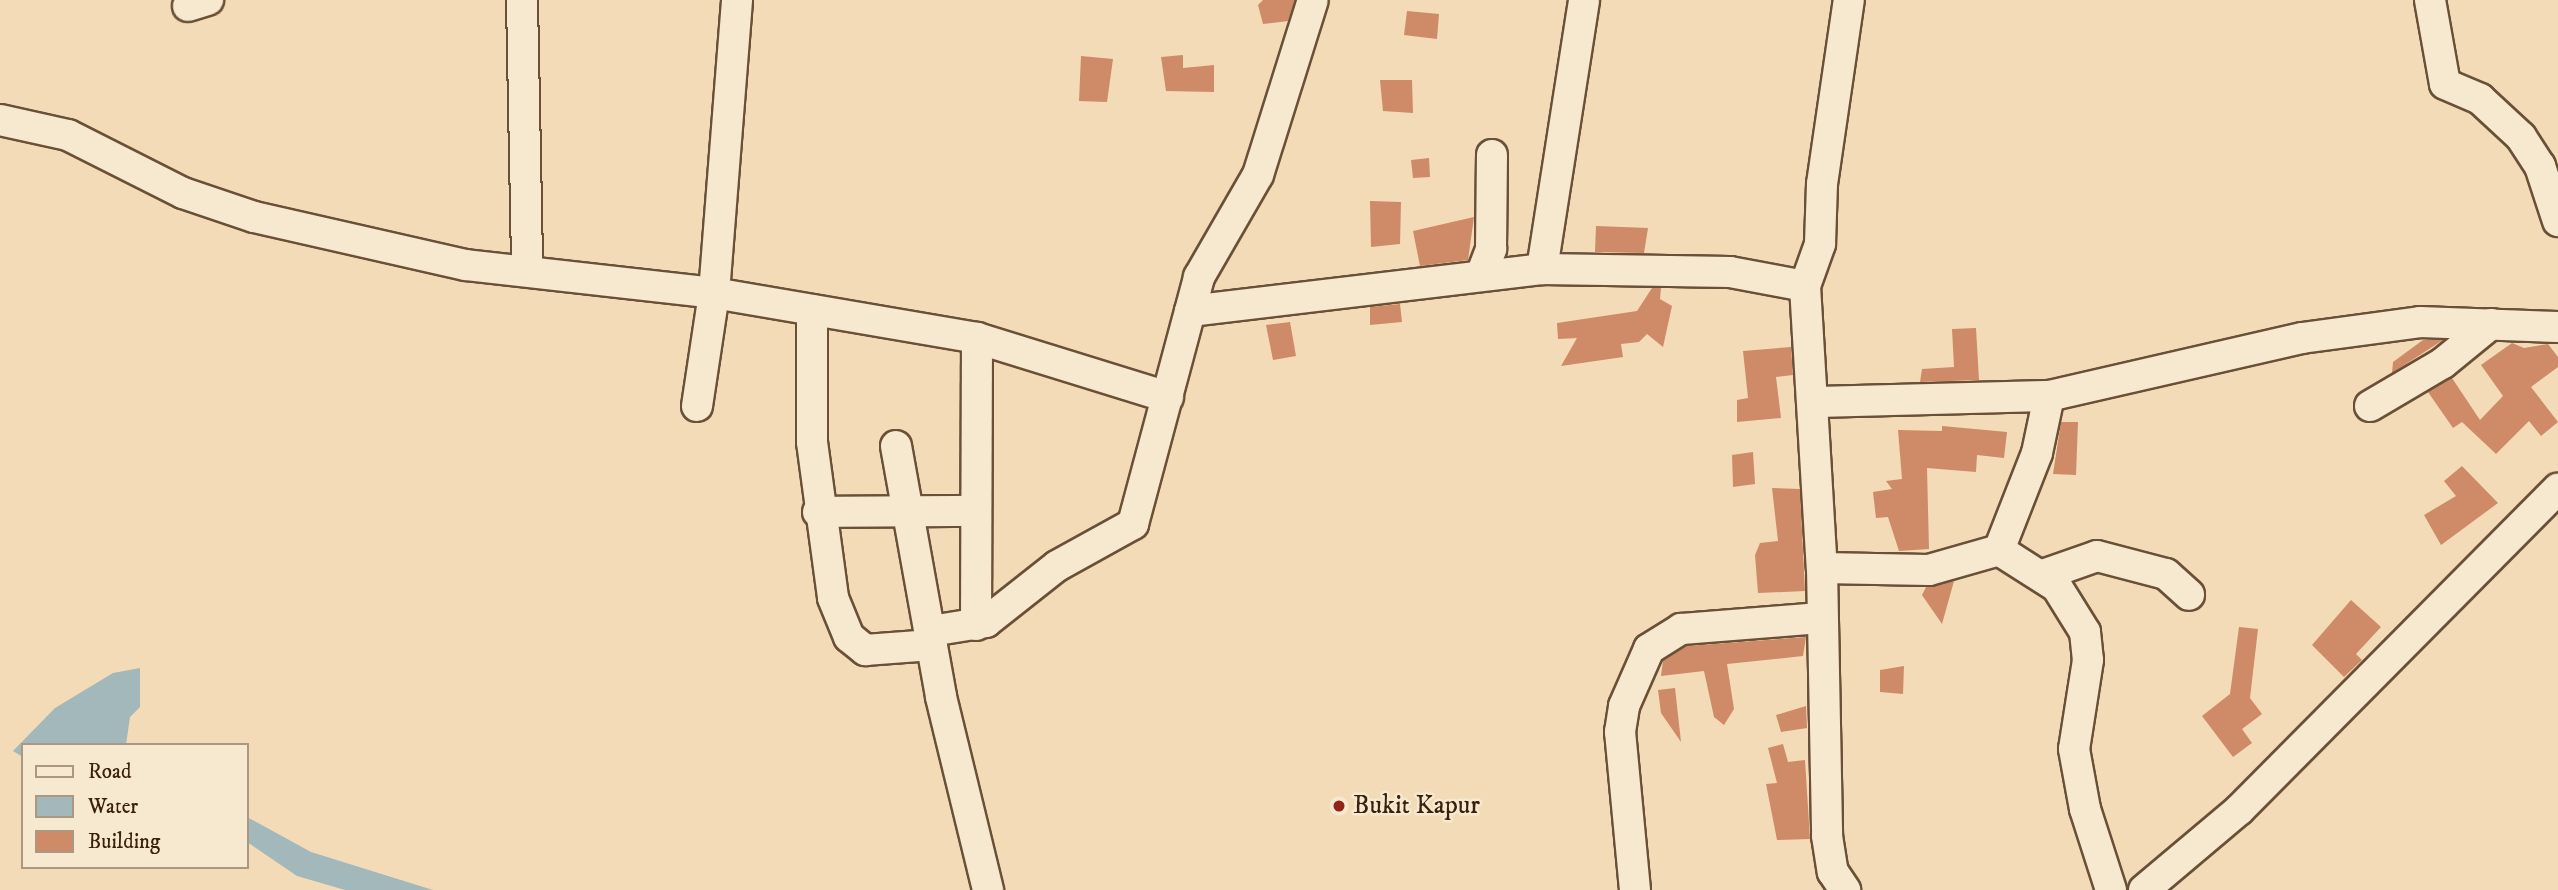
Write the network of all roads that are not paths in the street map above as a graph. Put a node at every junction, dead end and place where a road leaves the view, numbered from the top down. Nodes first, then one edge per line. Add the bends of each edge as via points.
1 (522, 0) edge
2 (737, 0) edge
3 (1313, 0) edge
4 (1584, 0) edge
5 (1849, 0) edge
6 (2430, 0) edge
7 (0, 120) edge
8 (1492, 155) dead end
9 (2558, 221) edge
10 (1542, 269) junction
11 (527, 271) junction
12 (1482, 273) junction
13 (1804, 286) junction
14 (714, 293) junction
15 (812, 310) junction
16 (1190, 311) junction
17 (2491, 324) junction
18 (2558, 327) edge
19 (977, 338) junction
20 (2049, 396) junction
21 (1168, 397) junction
22 (1813, 402) junction
23 (697, 406) dead end
24 (2371, 406) dead end
25 (896, 446) dead end
26 (2558, 489) edge
27 (976, 511) junction
28 (818, 512) junction
29 (908, 512) junction
30 (2000, 550) junction
31 (1822, 568) junction
32 (2043, 575) junction
33 (2189, 595) dead end
34 (1822, 618) junction
35 (976, 625) junction
36 (932, 638) junction
37 (1834, 884) edge
38 (988, 890) edge
39 (1635, 890) edge
40 (2111, 890) edge
41 (2144, 890) edge

1 - 11 street
2 - 14 street
3 - 16 street via 1258,175 1203,264
4 - 10 street
5 - 13 street via 1822,184 1820,244
6 - 9 street via 2445,84 2480,99 2521,137 2540,166
7 - 11 street via 68,135 183,193 254,217 466,265
8 - 12 street via 1491,249
10 - 12 street
10 - 13 street via 1730,272
11 - 14 street
12 - 16 street
13 - 22 street
14 - 15 street
14 - 23 street
15 - 19 street
15 - 28 street
16 - 21 street
17 - 18 street
17 - 20 street via 2420,322 2302,338
17 - 24 street via 2443,363
19 - 21 street
19 - 27 street
20 - 22 street
20 - 30 street via 2038,453
21 - 35 street via 1133,524 1057,566 1015,604
22 - 31 street
25 - 29 street
26 - 41 street via 2259,791
27 - 29 street
27 - 35 street
28 - 29 street
28 - 36 street via 833,598 856,645 873,653
29 - 36 street
30 - 31 street via 1929,570
30 - 32 street
31 - 34 street
32 - 33 street via 2097,556 2166,575
32 - 40 street via 2070,603 2085,632 2088,660 2074,749 2085,809
34 - 37 street via 1823,776
34 - 39 street via 1681,629 1649,649 1624,706 1620,732
35 - 36 street
36 - 38 street

